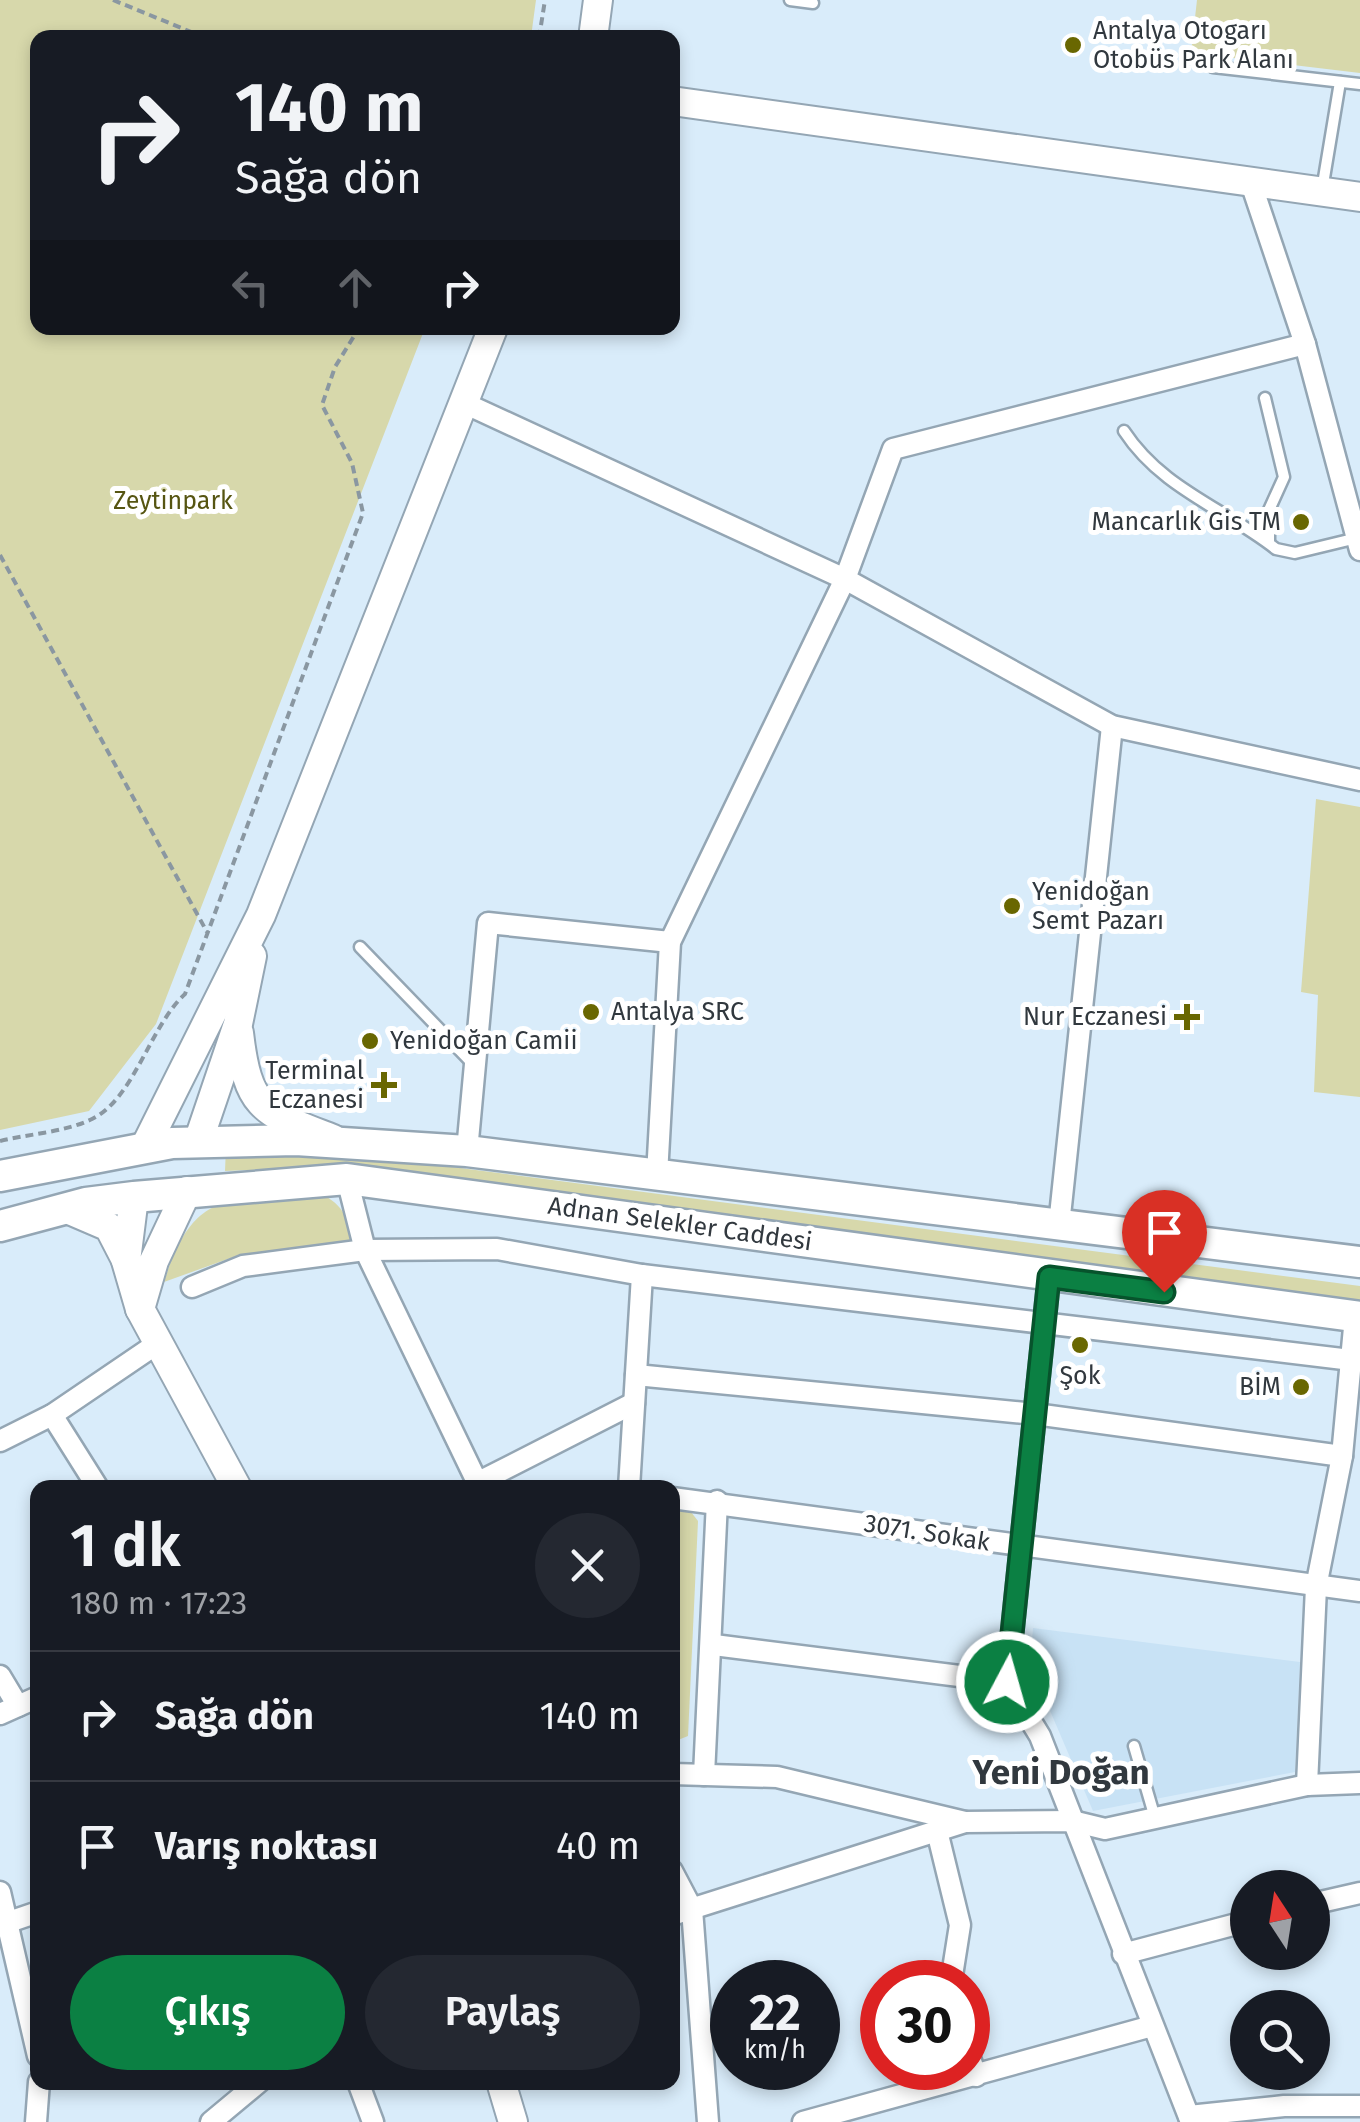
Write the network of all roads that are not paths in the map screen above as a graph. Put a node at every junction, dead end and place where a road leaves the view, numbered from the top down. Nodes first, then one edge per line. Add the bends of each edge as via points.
1 (598, 0) edge
2 (790, 0) edge
3 (813, 3) dead end
4 (594, 30) edge
5 (1213, 67) dead end
6 (1340, 82) junction
7 (1360, 84) edge
8 (680, 102) edge
9 (1250, 180) junction
10 (1322, 191) junction
11 (1360, 197) edge
12 (490, 335) edge
13 (1305, 344) junction
14 (1265, 398) dead end
15 (464, 403) junction
16 (1124, 432) dead end
17 (1269, 543) junction
18 (1358, 544) edge
19 (845, 579) junction
20 (1112, 726) junction
21 (1360, 780) edge
22 (260, 916) junction
23 (670, 942) junction
24 (360, 947) dead end
25 (238, 1024) junction
26 (474, 1065) junction
27 (339, 1141) junction
28 (198, 1142) junction
29 (145, 1147) junction
30 (466, 1152) junction
31 (656, 1175) junction
32 (0, 1176) edge
33 (347, 1179) junction
34 (187, 1191) junction
35 (134, 1196) junction
36 (67, 1209) junction
37 (1058, 1225) junction
38 (0, 1226) edge
39 (365, 1250) junction
40 (126, 1260) junction
41 (1360, 1262) edge
42 (642, 1274) junction
43 (1049, 1277) junction
44 (192, 1287) dead end
45 (140, 1309) junction
46 (1358, 1317) edge
47 (1044, 1324) junction
48 (158, 1343) junction
49 (1356, 1361) edge
50 (636, 1375) junction
51 (634, 1403) junction
52 (1035, 1414) junction
53 (52, 1416) junction
54 (0, 1441) edge
55 (1342, 1456) junction
56 (93, 1480) edge
57 (233, 1480) edge
58 (476, 1480) edge
59 (488, 1480) edge
60 (629, 1480) edge
61 (680, 1499) edge
62 (717, 1501) junction
63 (1021, 1547) junction
64 (1316, 1587) junction
65 (1360, 1592) edge
66 (714, 1645) junction
67 (0, 1676) edge
68 (1007, 1682) junction
69 (18, 1706) edge
70 (1134, 1746) dead end
71 (680, 1774) edge
72 (704, 1775) junction
73 (1360, 1782) edge
74 (1307, 1786) junction
75 (1154, 1818) junction
76 (1072, 1821) junction
77 (965, 1822) junction
78 (938, 1831) junction
79 (0, 1892) edge
80 (1360, 1893) edge
81 (1330, 1900) edge
82 (682, 1912) edge
83 (30, 1915) edge
84 (4, 1924) edge
85 (1230, 1926) edge
86 (1124, 1954) junction
87 (954, 1960) edge
88 (30, 2025) edge
89 (1152, 2026) junction
90 (990, 2072) edge
91 (38, 2090) edge
92 (246, 2090) edge
93 (361, 2090) edge
94 (503, 2090) edge
95 (938, 2090) edge
96 (1360, 2106) edge
97 (874, 2114) edge
98 (222, 2119) edge
99 (1190, 2119) edge
100 (36, 2122) edge
101 (373, 2122) edge
102 (513, 2122) edge
103 (708, 2122) edge
104 (802, 2122) edge

1 - 4 main road
2 - 3 lane
5 - 6 lane
6 - 7 lane
6 - 10 lane
8 - 9 main road
9 - 10 main road
9 - 13 street
10 - 11 main road
12 - 15 main road, Adnan Selekler Caddesi
13 - 18 street
13 - 19 street via 893,449
14 - 17 lane via 1284,476 1270,510
15 - 19 street
15 - 22 main road, Adnan Selekler Caddesi
16 - 17 lane via 1176,487
17 - 18 lane via 1295,553
19 - 20 street
19 - 23 street
20 - 21 street
20 - 37 street
22 - 25 main road, Adnan Selekler Caddesi
22 - 29 main road, Adnan Selekler Caddesi
23 - 26 street via 488,923
23 - 31 street
24 - 26 lane
25 - 27 main road, Adnan Selekler Caddesi via 244,1076 265,1110
25 - 28 main road, Adnan Selekler Caddesi
26 - 30 street
27 - 28 main road, Adnan Selekler Caddesi
27 - 30 main road, Adnan Selekler Caddesi
28 - 29 main road, Adnan Selekler Caddesi
28 - 34 main road
29 - 32 main road, Adnan Selekler Caddesi
29 - 35 main road
30 - 31 main road, Adnan Selekler Caddesi
31 - 37 main road, Adnan Selekler Caddesi
33 - 34 main road, Adnan Selekler Caddesi
33 - 39 street
33 - 43 main road, Adnan Selekler Caddesi
34 - 35 main road, Adnan Selekler Caddesi
34 - 45 main road
35 - 36 main road, Adnan Selekler Caddesi
35 - 40 main road
36 - 38 main road, Adnan Selekler Caddesi
36 - 40 main road via 109,1227
37 - 41 main road, Adnan Selekler Caddesi
39 - 42 street via 497,1248
39 - 44 street via 243,1266
39 - 58 street
40 - 45 main road
42 - 47 street
42 - 50 street
43 - 46 main road, Adnan Selekler Caddesi
43 - 47 street
45 - 48 main road
46 - 49 street
47 - 49 street
47 - 52 street
48 - 53 street
48 - 57 main road
49 - 55 street
50 - 51 street
50 - 52 street
51 - 59 street
51 - 60 street
52 - 55 street
52 - 63 street
53 - 54 street
53 - 56 street
55 - 64 street
61 - 62 street, 3071. Sokak
62 - 63 street, 3071. Sokak
62 - 66 street
63 - 64 street, 3071. Sokak
63 - 68 street
64 - 65 street, 3071. Sokak
64 - 74 street
66 - 68 street
66 - 72 street
67 - 69 street
68 - 76 street via 1040,1736
70 - 75 lane
71 - 72 street
72 - 77 street via 778,1776
73 - 74 street
74 - 75 street
75 - 76 street via 1105,1829
76 - 77 street
76 - 86 street
77 - 78 street
78 - 82 street
78 - 87 street via 960,1925
79 - 84 street
80 - 81 street
82 - 103 street
83 - 84 street
84 - 88 street
85 - 86 street
86 - 89 street
89 - 90 street
89 - 99 street
91 - 100 street
92 - 98 street
93 - 101 street
94 - 102 main road
95 - 97 street
96 - 99 street via 1284,2106
97 - 104 street

